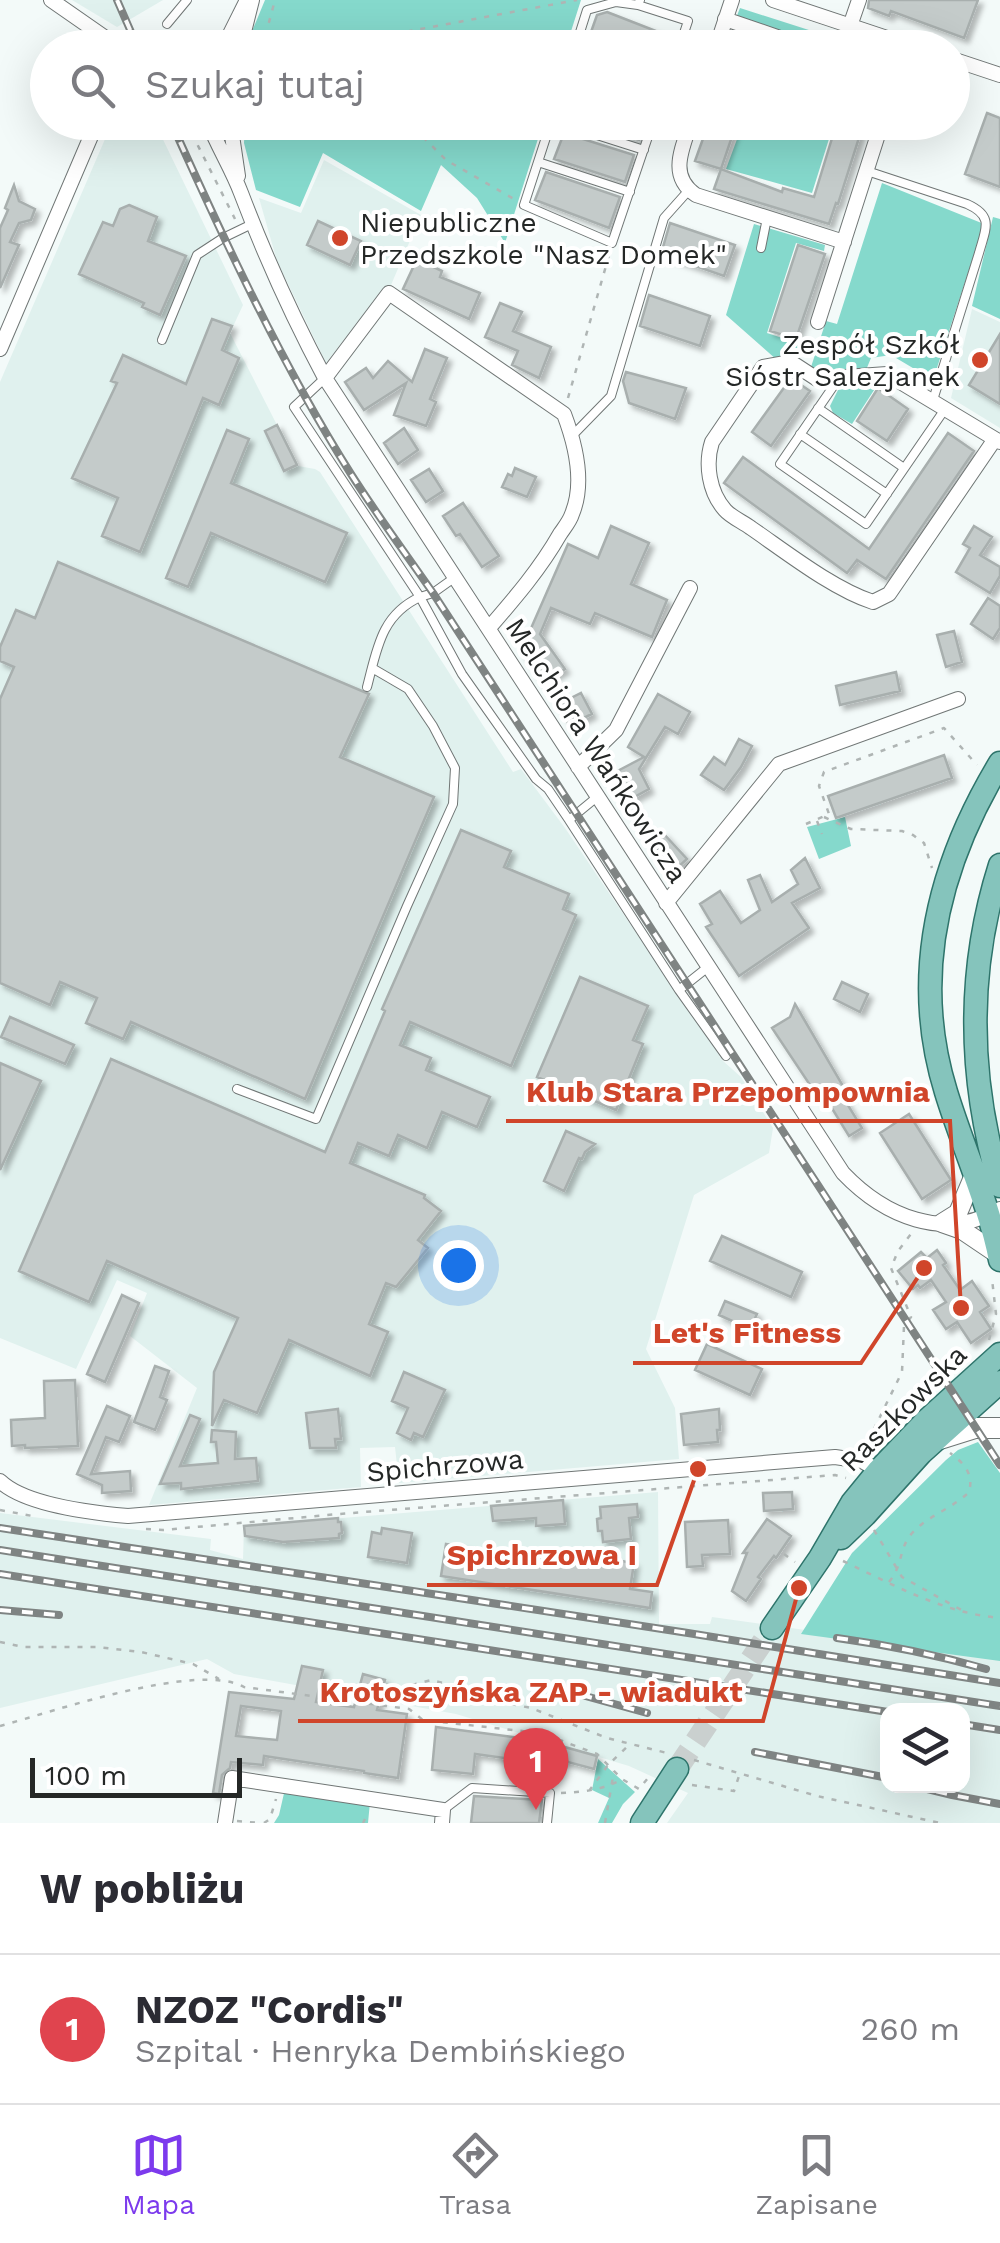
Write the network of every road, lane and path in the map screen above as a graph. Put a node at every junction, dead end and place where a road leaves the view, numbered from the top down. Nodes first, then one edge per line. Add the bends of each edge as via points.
1 (51, 0) edge
2 (187, 0) edge
3 (250, 0) edge
4 (275, 0) edge
5 (578, 0) edge
6 (732, 0) edge
7 (773, 0) edge
8 (859, 0) edge
9 (639, 2) edge
10 (726, 19) junction
11 (167, 24) dead end
12 (850, 26) junction
13 (94, 30) edge
14 (237, 30) edge
15 (267, 30) edge
16 (417, 30) edge
17 (581, 30) edge
18 (685, 30) edge
19 (722, 30) edge
20 (757, 30) edge
21 (862, 30) edge
22 (970, 65) edge
23 (1000, 75) edge
24 (89, 140) edge
25 (216, 140) edge
26 (233, 140) edge
27 (425, 140) edge
28 (546, 140) edge
29 (612, 140) edge
30 (648, 140) edge
31 (685, 140) edge
32 (876, 140) edge
33 (644, 150) junction
34 (538, 162) junction
35 (867, 170) junction
36 (686, 187) junction
37 (240, 191) junction
38 (630, 192) junction
39 (524, 205) junction
40 (768, 218) junction
41 (252, 224) junction
42 (844, 242) junction
43 (612, 243) junction
44 (761, 248) dead end
45 (818, 322) dead end
46 (162, 340) dead end
47 (0, 349) edge
48 (324, 378) junction
49 (839, 378) junction
50 (939, 405) junction
51 (818, 408) junction
52 (564, 414) junction
53 (800, 434) junction
54 (572, 436) junction
55 (998, 441) edge
56 (904, 468) junction
57 (886, 494) junction
58 (456, 577) junction
59 (690, 588) dead end
60 (420, 598) junction
61 (489, 628) junction
62 (372, 668) junction
63 (367, 687) dead end
64 (958, 700) dead end
65 (989, 764) edge
66 (578, 766) junction
67 (598, 797) junction
68 (823, 817) junction
69 (569, 820) junction
70 (816, 820) junction
71 (806, 824) dead end
72 (822, 834) dead end
73 (1000, 865) edge
74 (933, 870) dead end
75 (666, 904) junction
76 (708, 968) junction
77 (680, 990) junction
78 (726, 1056) dead end
79 (237, 1089) dead end
80 (992, 1175) edge
81 (994, 1212) edge
82 (942, 1223) junction
83 (912, 1233) dead end
84 (997, 1261) edge
85 (996, 1351) edge
86 (1000, 1382) edge
87 (1000, 1428) edge
88 (890, 1436) dead end
89 (941, 1447) junction
90 (886, 1476) junction
91 (4, 1487) edge
92 (873, 1529) dead end
93 (784, 1554) dead end
94 (792, 1560) dead end
95 (832, 1560) junction
96 (898, 1571) junction
97 (889, 1582) junction
98 (970, 1615) junction
99 (1000, 1618) edge
100 (772, 1628) tunnel mouth
101 (0, 1642) edge
102 (220, 1680) junction
103 (412, 1685) dead end
104 (0, 1726) edge
105 (608, 1765) junction
106 (614, 1770) junction
107 (652, 1773) dead end
108 (683, 1777) joint
109 (622, 1779) junction
110 (280, 1785) junction
111 (612, 1785) junction
112 (588, 1791) junction
113 (550, 1794) junction
114 (443, 1817) edge
115 (226, 1821) edge
116 (262, 1823) edge
117 (547, 1823) edge
118 (605, 1823) edge
119 (642, 1823) edge
120 (940, 1823) edge

1 - 13 street
2 - 11 lane
3 - 14 street
4 - 15 path
5 - 16 path
6 - 10 street
7 - 12 street
8 - 12 street
9 - 17 lane via 587,10
9 - 18 lane via 688,21
10 - 19 street
10 - 20 street
12 - 21 street
22 - 23 street
24 - 47 street
25 - 37 street, Melchiora Wańkowicza
26 - 37 street, Melchiora Wańkowicza
27 - 39 path via 446,160
28 - 34 lane
29 - 33 lane
30 - 33 lane
31 - 36 street via 678,168
32 - 35 street
33 - 38 lane
34 - 38 lane
34 - 39 lane
35 - 42 street
35 - 50 lane via 967,204 986,217
36 - 40 street
36 - 54 lane via 664,218 610,396
37 - 41 street, Melchiora Wańkowicza
38 - 43 lane
39 - 43 lane
40 - 42 street
40 - 44 lane
41 - 46 lane via 197,255
41 - 48 street, Melchiora Wańkowicza
42 - 45 street
43 - 52 path
48 - 52 street via 389,293
48 - 58 street, Melchiora Wańkowicza
48 - 60 lane via 294,407
49 - 50 street via 887,374
49 - 51 lane
49 - 55 street via 817,379 791,362 764,368 712,442 708,467 725,510 859,597 873,602 890,594
50 - 55 street
50 - 56 lane
51 - 53 lane
51 - 56 lane
52 - 54 street
53 - 57 lane
53 - 57 lane via 780,464 866,524
54 - 61 street via 578,481 573,513 541,566
56 - 57 lane
58 - 60 lane
58 - 61 street, Melchiora Wańkowicza
59 - 66 street via 616,730
60 - 62 lane via 385,625
60 - 69 lane via 462,674
61 - 66 street, Melchiora Wańkowicza
62 - 63 lane
62 - 79 lane via 408,689 434,726 455,768 453,804 316,1119
64 - 75 street via 780,764
65 - 68 path via 944,728 824,772
65 - 80 main road via 948,870 931,963 931,1017 945,1089
66 - 67 street, Melchiora Wańkowicza
67 - 69 lane
67 - 75 street, Melchiora Wańkowicza
68 - 70 path
68 - 74 path via 851,829 914,835
69 - 77 lane
70 - 71 path
70 - 72 path
73 - 80 main road via 976,984 980,1097
75 - 76 street, Melchiora Wańkowicza
76 - 77 lane
76 - 82 street, Melchiora Wańkowicza via 843,1173 891,1212
77 - 78 lane
80 - 81 main road
80 - 82 street
81 - 82 street, Melchiora Wańkowicza
81 - 84 main road
82 - 84 street via 972,1236
83 - 88 path via 891,1268 911,1317 904,1326 902,1372 868,1442
84 - 85 path
85 - 90 main road, Raszkowska via 925,1422
86 - 89 main road, Raszkowska
87 - 89 main road via 951,1434
89 - 90 main road, Raszkowska
89 - 96 path via 968,1470 969,1492 913,1532
90 - 91 street, Spichrzowa via 862,1461 834,1458 128,1516 34,1500
90 - 95 main road, Raszkowska
92 - 96 path
93 - 94 path
95 - 97 path
95 - 100 main road, Raszkowska
96 - 97 path
96 - 98 path
97 - 98 path
98 - 99 path
101 - 102 path via 142,1652 193,1664
102 - 104 path via 149,1684
102 - 105 path via 409,1708 423,1720 522,1731 597,1754
103 - 105 path via 431,1680 488,1694 631,1743
105 - 106 path
105 - 112 path
106 - 109 path
106 - 111 path
107 - 109 path via 640,1789
108 - 119 main road
108 - 120 path via 734,1790 740,1773
109 - 111 path
110 - 114 street
110 - 115 street via 232,1778
110 - 116 path via 270,1819
111 - 112 path
111 - 118 path
112 - 113 path
113 - 114 lane via 472,1788
113 - 117 lane
115 - 116 path

